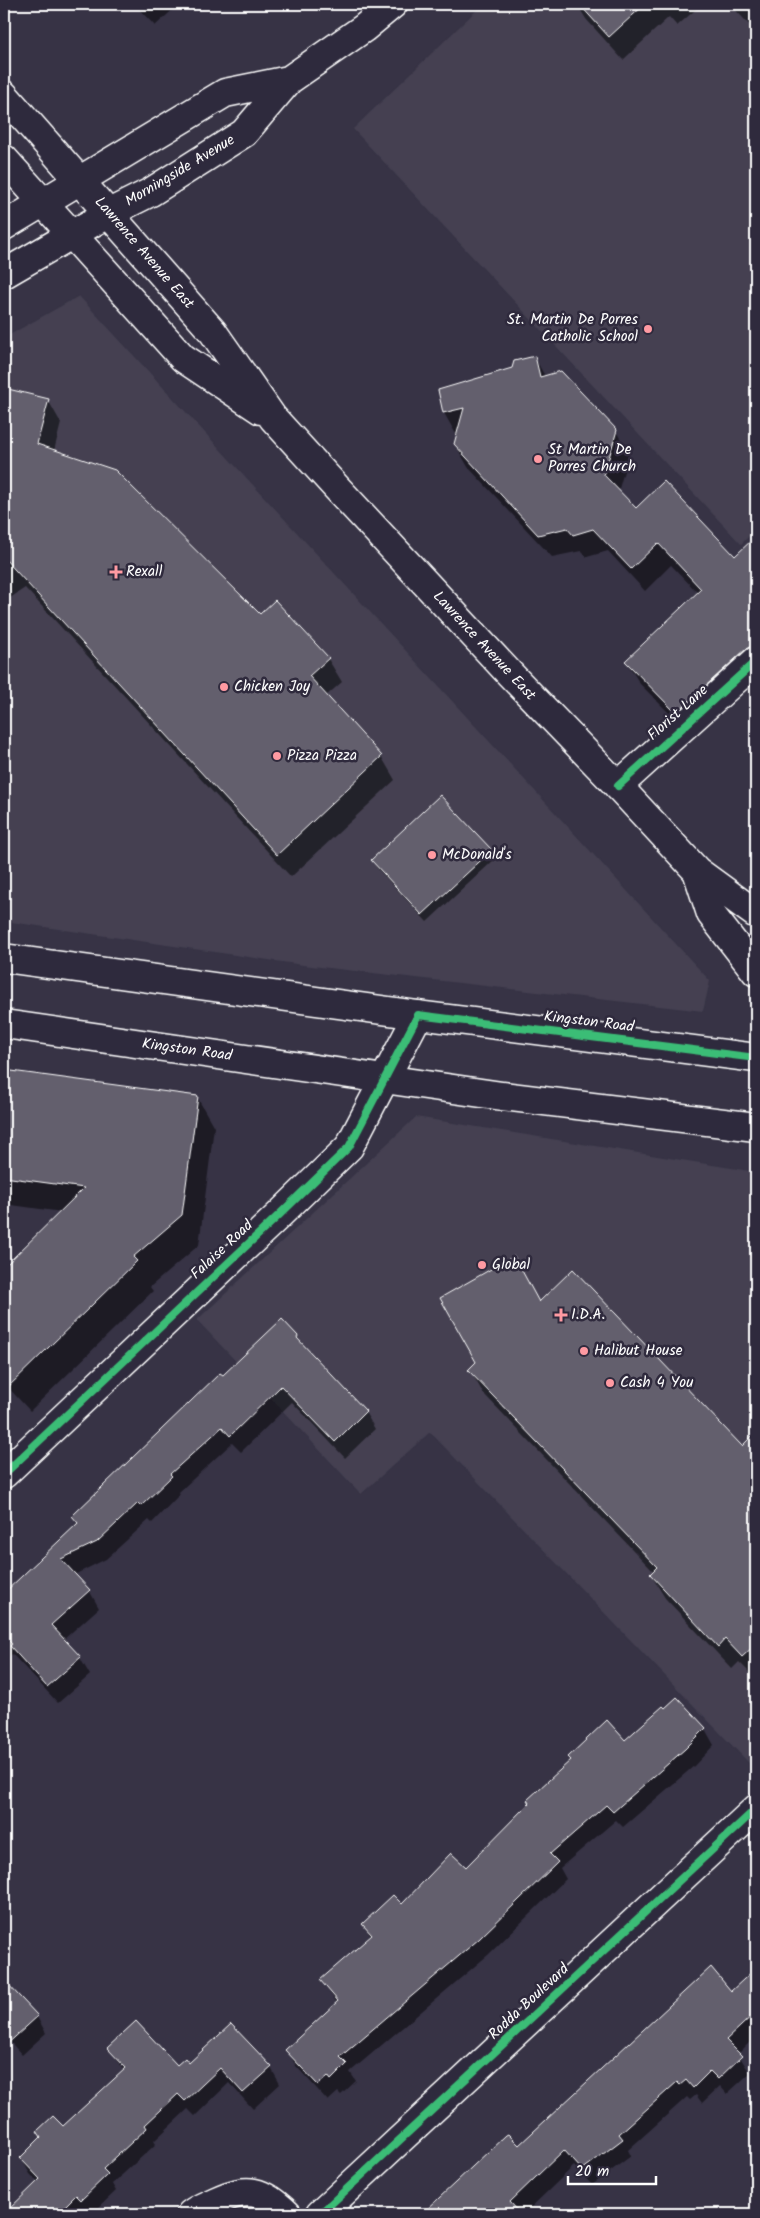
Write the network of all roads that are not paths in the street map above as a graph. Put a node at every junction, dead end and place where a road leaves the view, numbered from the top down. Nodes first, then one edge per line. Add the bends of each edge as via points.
1 (394, 4) edge
2 (289, 80) junction
3 (4, 95) edge
4 (4, 159) edge
5 (80, 180) junction
6 (41, 202) junction
7 (108, 213) junction
8 (4, 226) edge
9 (71, 234) junction
10 (4, 274) edge
11 (273, 418) junction
12 (756, 661) edge
13 (618, 786) junction
14 (698, 871) junction
15 (756, 914) edge
16 (4, 958) edge
17 (756, 972) edge
18 (418, 1015) junction
19 (4, 1024) edge
20 (756, 1058) edge
21 (385, 1078) junction
22 (756, 1127) edge
23 (4, 1474) edge
24 (756, 1809) edge
25 (191, 2214) edge
26 (287, 2214) edge
27 (320, 2214) edge

1 - 2 main road, Morningside Avenue
2 - 5 main road, Morningside Avenue via 225,93
2 - 7 main road, Morningside Avenue via 244,132 151,192
3 - 5 main road, Lawrence Avenue East
4 - 6 main road, Lawrence Avenue East
5 - 6 main road, Morningside Avenue
5 - 7 main road, Lawrence Avenue East
6 - 8 main road, Morningside Avenue
6 - 9 main road, Lawrence Avenue East
7 - 9 main road, Morningside Avenue
7 - 11 main road, Lawrence Avenue East via 213,332
9 - 10 main road, Morningside Avenue
9 - 11 main road, Lawrence Avenue East via 183,358
11 - 13 main road, Lawrence Avenue East
12 - 13 main road, Florist Lane
13 - 14 main road, Lawrence Avenue East
14 - 15 main road, Lawrence Avenue East
14 - 17 main road, Lawrence Avenue East via 711,914
16 - 18 main road, Kingston Road
18 - 20 main road, Kingston Road
18 - 21 main road, Falaise Road
19 - 21 main road, Kingston Road
21 - 22 main road, Kingston Road via 502,1096
21 - 23 main road, Falaise Road via 349,1147
24 - 27 main road, Rodda Boulevard
25 - 26 main road via 236,2192 256,2192

